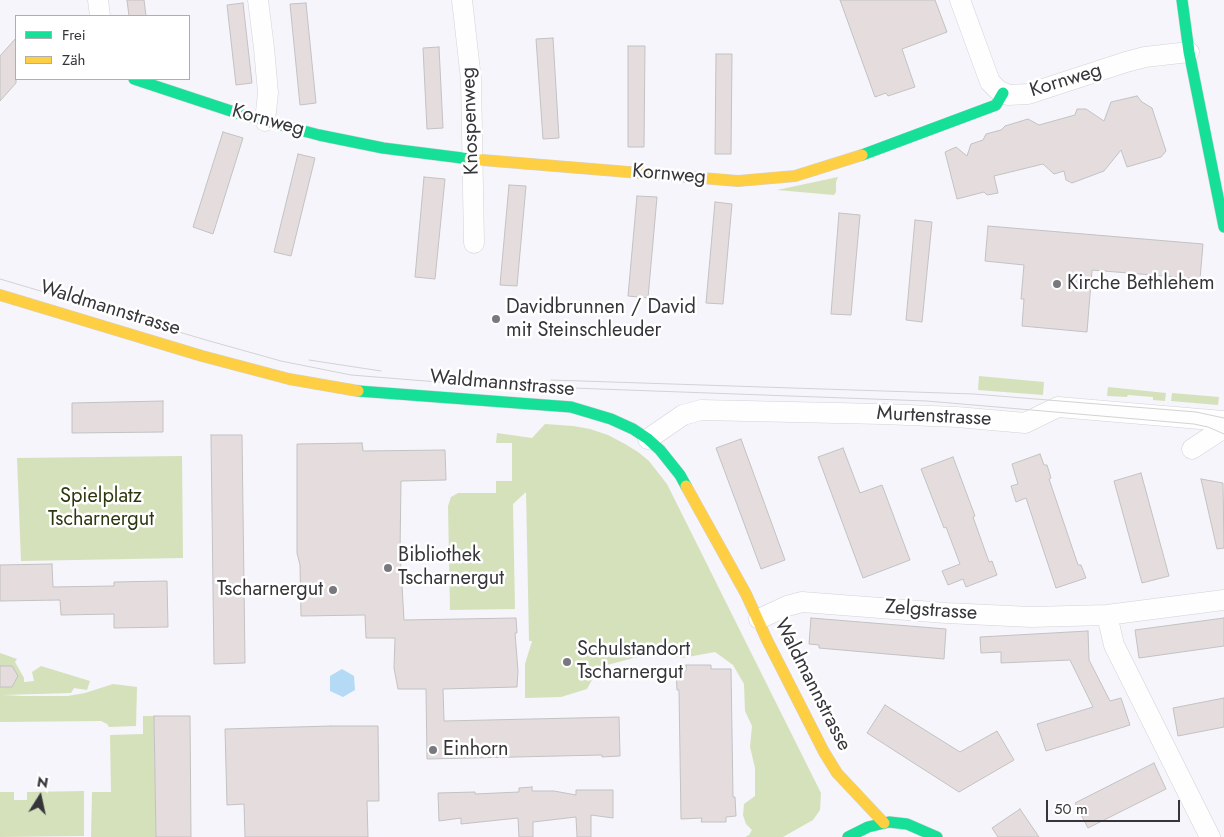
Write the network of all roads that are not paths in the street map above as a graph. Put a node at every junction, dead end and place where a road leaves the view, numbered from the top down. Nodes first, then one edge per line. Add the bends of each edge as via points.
1 (98, 0) edge
2 (258, 0) edge
3 (462, 0) edge
4 (960, 0) edge
5 (1182, 0) edge
6 (100, 15) edge
7 (1188, 52) junction
8 (137, 80) edge
9 (1003, 93) junction
10 (265, 121) junction
11 (473, 159) junction
12 (1218, 165) edge
13 (1224, 227) edge
14 (474, 243) dead end
15 (0, 295) edge
16 (1224, 421) edge
17 (1224, 428) edge
18 (648, 440) junction
19 (1192, 449) dead end
20 (1224, 600) edge
21 (1107, 615) junction
22 (758, 619) junction
23 (884, 823) junction
24 (848, 837) edge
25 (937, 837) edge
26 (1210, 837) edge

1 - 6 street
2 - 10 street via 268,93
3 - 11 street, Knospenweg via 471,79
4 - 9 street via 990,82
5 - 7 street
7 - 9 street, Kornweg via 1126,62 1028,94
7 - 12 street
8 - 10 street, Kornweg
9 - 11 street, Kornweg via 996,105 844,162 780,178 730,180
10 - 11 street, Kornweg via 383,148
11 - 14 street, Knospenweg
12 - 13 street
15 - 18 street, Waldmannstrasse via 289,379 400,395 571,407 611,419
16 - 18 street, Murtenstrasse via 1058,407 1025,423 958,417 701,410 683,415
17 - 19 street
18 - 22 street, Waldmannstrasse via 687,485
20 - 21 street, Zelgstrasse
21 - 22 street, Zelgstrasse via 997,616 809,602 787,606
21 - 26 street via 1114,645
22 - 23 street, Waldmannstrasse via 837,774
23 - 24 street
23 - 25 street via 907,824

